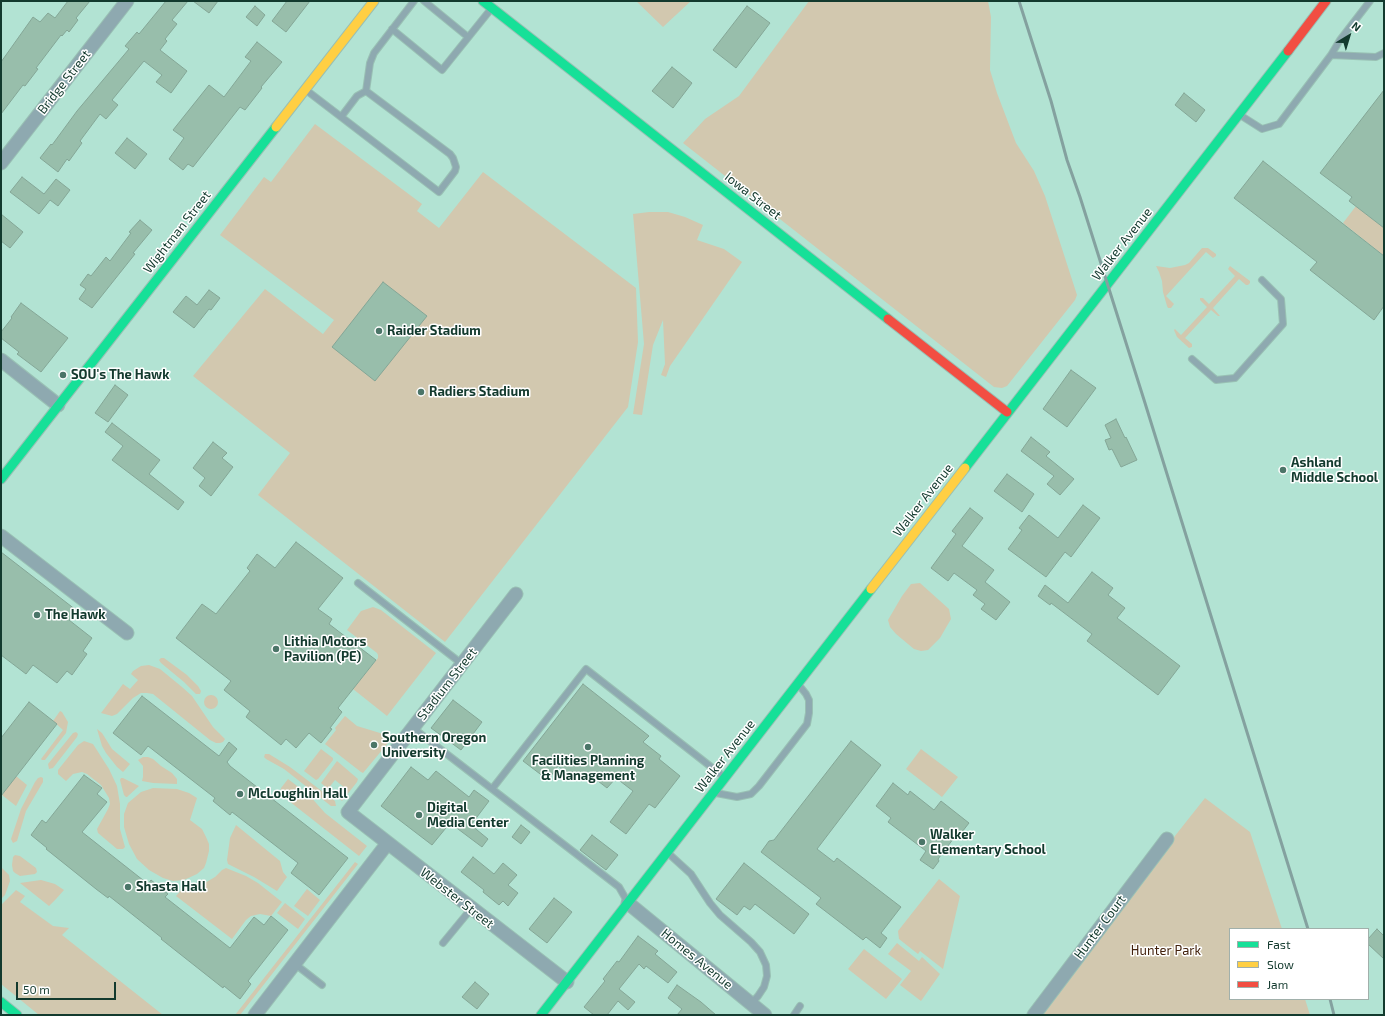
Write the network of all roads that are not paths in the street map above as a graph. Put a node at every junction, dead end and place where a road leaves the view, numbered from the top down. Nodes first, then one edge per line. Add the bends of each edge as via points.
1 (127, 1) edge
2 (374, 1) edge
3 (414, 1) edge
4 (424, 1) edge
5 (483, 1) edge
6 (1326, 1) edge
7 (1370, 1) edge
8 (492, 8) junction
9 (392, 29) junction
10 (468, 37) junction
11 (1384, 54) edge
12 (1331, 56) junction
13 (305, 90) junction
14 (366, 91) junction
15 (1239, 114) junction
16 (341, 117) junction
17 (1, 162) edge
18 (1262, 280) dead end
19 (1192, 359) dead end
20 (1, 360) edge
21 (58, 405) junction
22 (1007, 412) junction
23 (1, 479) edge
24 (1, 536) edge
25 (358, 583) dead end
26 (516, 594) dead end
27 (127, 633) dead end
28 (462, 664) junction
29 (798, 684) junction
30 (413, 728) junction
31 (725, 778) junction
32 (492, 789) junction
33 (714, 792) junction
34 (348, 812) joint
35 (1167, 839) dead end
36 (387, 844) junction
37 (667, 852) junction
38 (628, 903) junction
39 (471, 909) junction
40 (443, 943) dead end
41 (295, 964) junction
42 (567, 982) junction
43 (322, 986) dead end
44 (1, 1002) edge
45 (751, 1004) junction
46 (800, 1006) dead end
47 (17, 1015) edge
48 (255, 1015) edge
49 (542, 1015) edge
50 (765, 1015) edge
51 (794, 1015) edge
52 (1034, 1015) edge

1 - 17 street, Bridge Street
2 - 13 street, Wightman Street
3 - 9 lane
4 - 10 lane
5 - 8 street, Iowa Street
6 - 15 street, Walker Avenue
7 - 12 lane
8 - 10 lane
8 - 22 street, Iowa Street
9 - 10 lane via 442,70
9 - 14 lane via 374,53
11 - 12 lane via 1376,58
12 - 15 lane via 1279,124 1262,129
13 - 16 lane
13 - 21 street, Wightman Street
14 - 16 lane via 357,96
14 - 16 lane via 453,158 455,171 439,192
15 - 22 street, Walker Avenue
18 - 19 lane via 1281,300 1283,324 1235,378 1216,380
20 - 21 street
21 - 23 street, Wightman Street
22 - 29 street, Walker Avenue
24 - 27 street
25 - 28 lane
26 - 28 street, Stadium Street
28 - 30 street, Stadium Street
29 - 31 street, Walker Avenue
29 - 33 lane via 809,700 806,724 759,786 751,794 737,797
30 - 32 lane
30 - 34 street, Stadium Street
31 - 32 lane via 586,669
31 - 33 street, Walker Avenue
32 - 38 lane via 619,887
33 - 37 street, Walker Avenue
34 - 36 street, Webster Street
35 - 52 street, Hunter Court
36 - 39 street, Webster Street
36 - 41 street
37 - 38 street, Walker Avenue
37 - 45 lane via 691,874 720,916 760,952 766,965 767,976 764,987
38 - 42 street, Walker Avenue
38 - 45 street, Homes Avenue
39 - 40 lane
39 - 42 street, Webster Street
41 - 43 lane
41 - 48 street
42 - 49 street, Walker Avenue
44 - 47 street
45 - 50 street, Homes Avenue
46 - 51 lane

